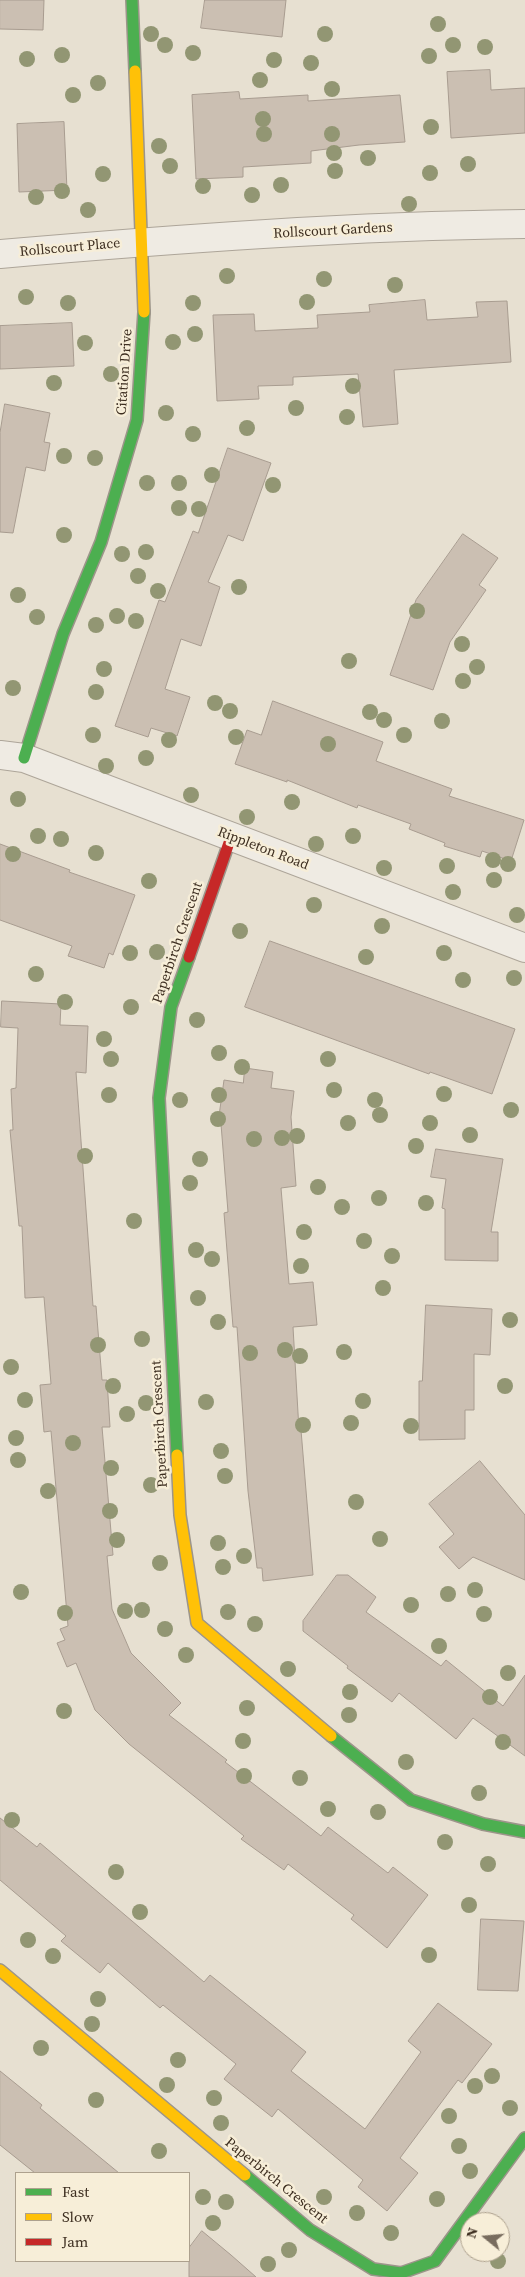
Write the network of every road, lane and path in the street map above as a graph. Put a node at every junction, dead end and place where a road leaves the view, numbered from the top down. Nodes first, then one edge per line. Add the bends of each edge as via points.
1 (132, 0) edge
2 (525, 224) edge
3 (140, 242) junction
4 (0, 254) edge
5 (12, 756) edge
6 (231, 837) junction
7 (525, 948) edge
8 (525, 1832) edge
9 (0, 1970) edge
10 (525, 2138) edge

1 - 3 street, Citation Drive
2 - 3 street, Rollscourt Gardens via 423,225
3 - 4 street, Rollscourt Place
3 - 5 street, Citation Drive via 144,322 137,420 101,542
5 - 6 street, Rippleton Road
6 - 7 street, Rippleton Road
6 - 8 street, Paperbirch Crescent via 171,1007 159,1098 180,1515 197,1623 411,1800 483,1824
9 - 10 street, Paperbirch Crescent via 310,2230 373,2269 401,2273 435,2261

